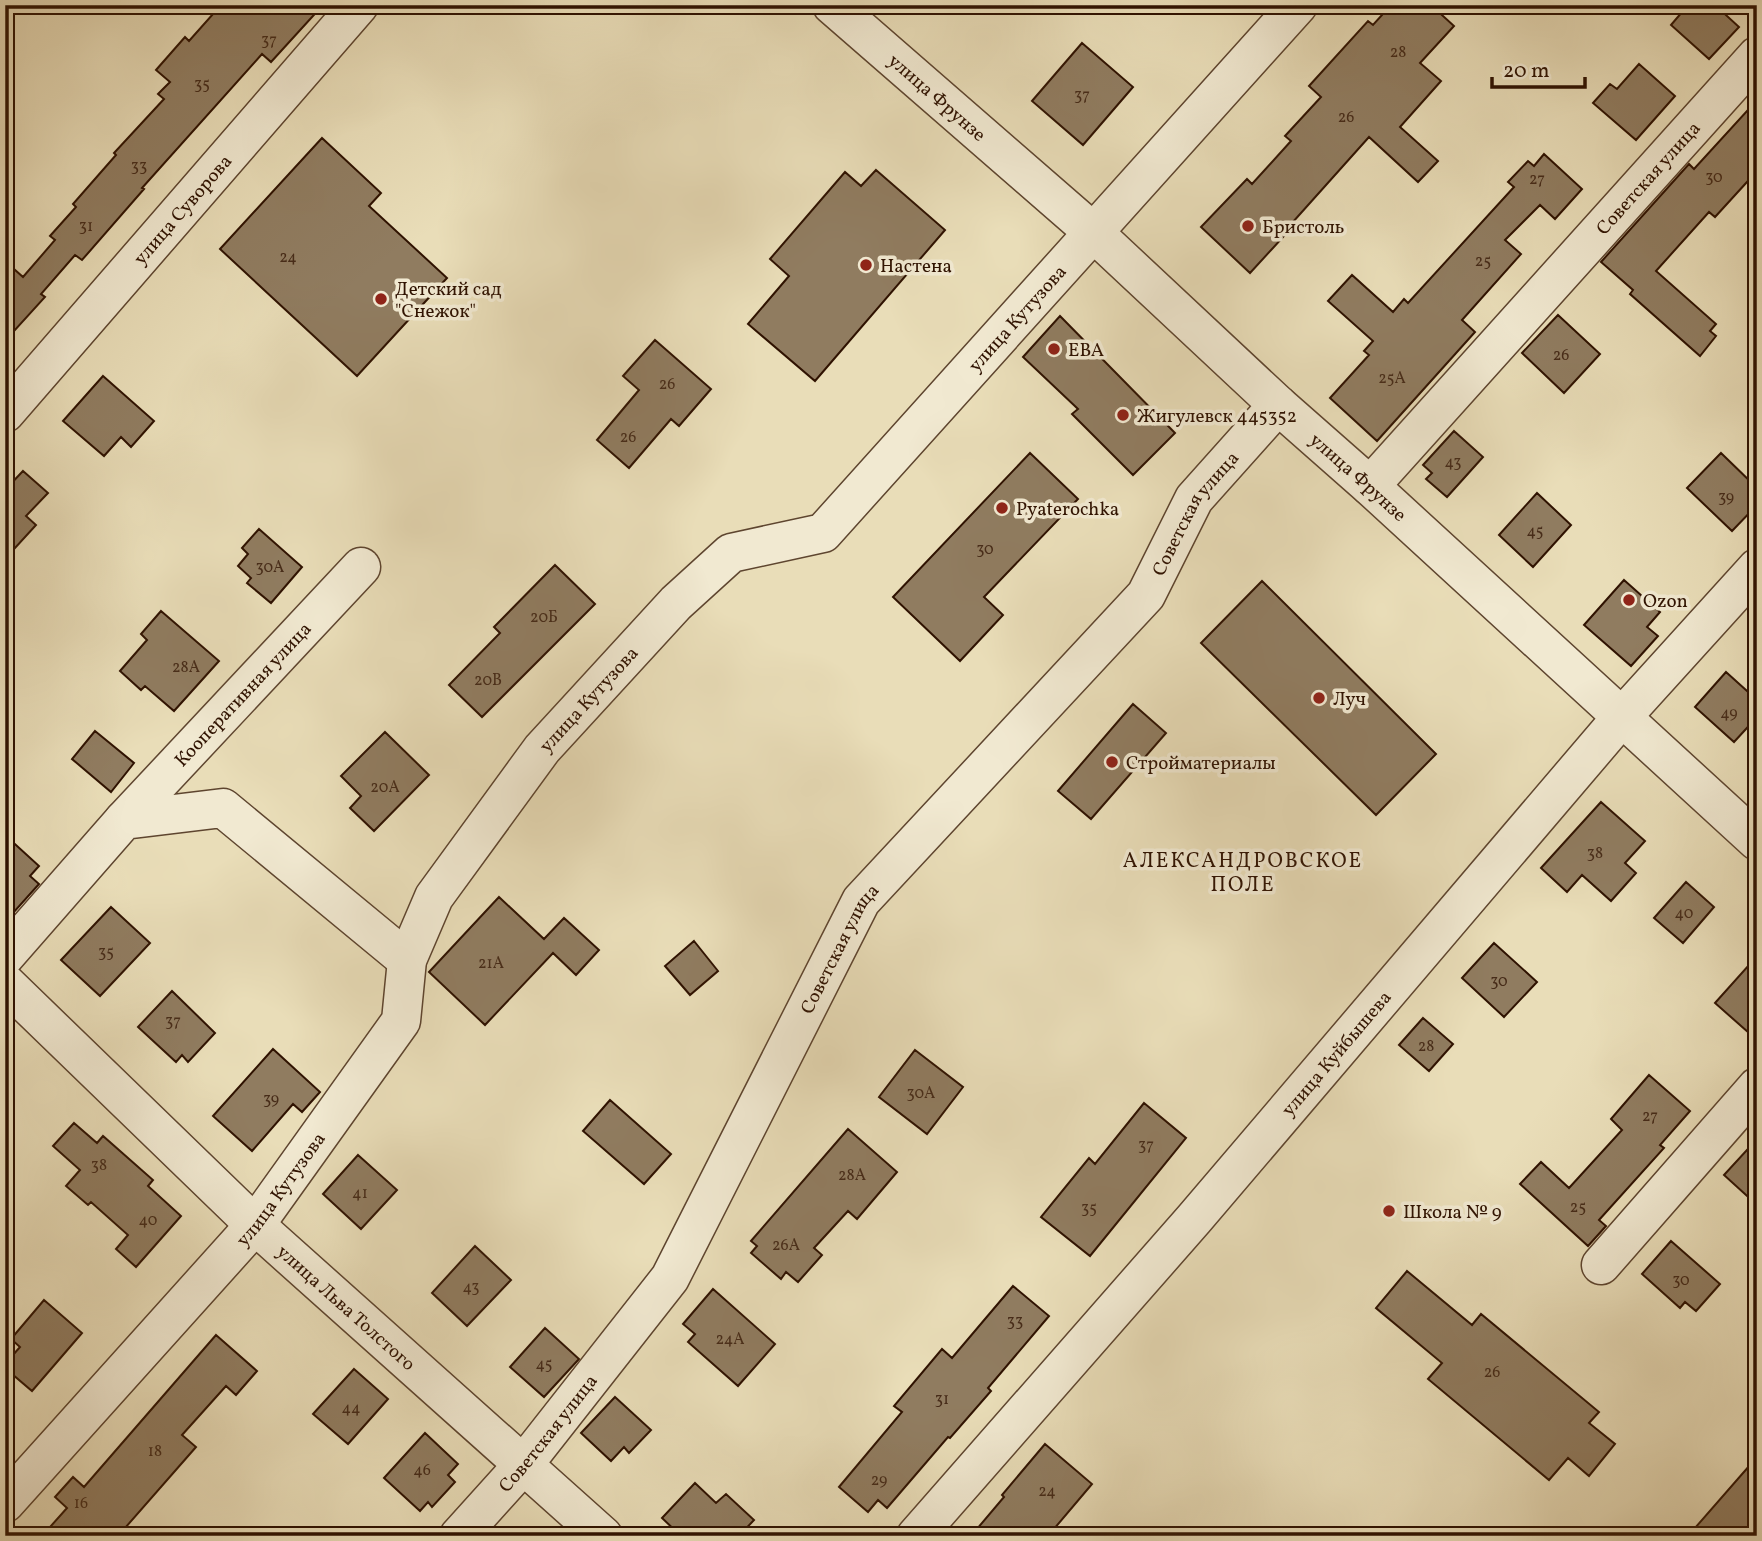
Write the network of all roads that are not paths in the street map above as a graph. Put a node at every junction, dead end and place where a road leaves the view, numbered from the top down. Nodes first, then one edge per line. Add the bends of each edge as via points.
1 (359, 5) edge
2 (832, 5) edge
3 (1298, 5) edge
4 (1757, 56) edge
5 (1094, 233) junction
6 (1278, 405) junction
7 (5, 413) edge
8 (1370, 486) junction
9 (361, 567) dead end
10 (1757, 568) edge
11 (1621, 718) junction
12 (124, 820) junction
13 (1757, 841) edge
14 (5, 956) edge
15 (407, 960) junction
16 (5, 983) edge
17 (1757, 1087) edge
18 (255, 1225) junction
19 (1601, 1265) dead end
20 (523, 1465) junction
21 (5, 1503) edge
22 (459, 1536) edge
23 (603, 1536) edge
24 (916, 1536) edge

1 - 7 street, улица Суворова
2 - 5 street, улица Фрунзе
3 - 5 street, улица Кутузова
4 - 8 street, Советская улица
5 - 6 street, улица Фрунзе
5 - 15 street, улица Кутузова via 823,533 731,553 677,603 542,749 434,897
6 - 8 street, улица Фрунзе
6 - 20 street, Советская улица via 1194,499 1146,595 861,901 670,1278
8 - 11 street, улица Фрунзе
9 - 12 street, Кооперативная улица
10 - 11 street, улица Куйбышева
11 - 13 street, улица Фрунзе
11 - 24 street, улица Куйбышева via 1194,1219
12 - 14 street, Кооперативная улица
12 - 15 street via 223,808
15 - 18 street, улица Кутузова via 401,1021
16 - 18 street, улица Льва Толстого
17 - 19 street
18 - 20 street, улица Льва Толстого
18 - 21 street, улица Кутузова
20 - 22 street, Советская улица
20 - 23 street, улица Льва Толстого

